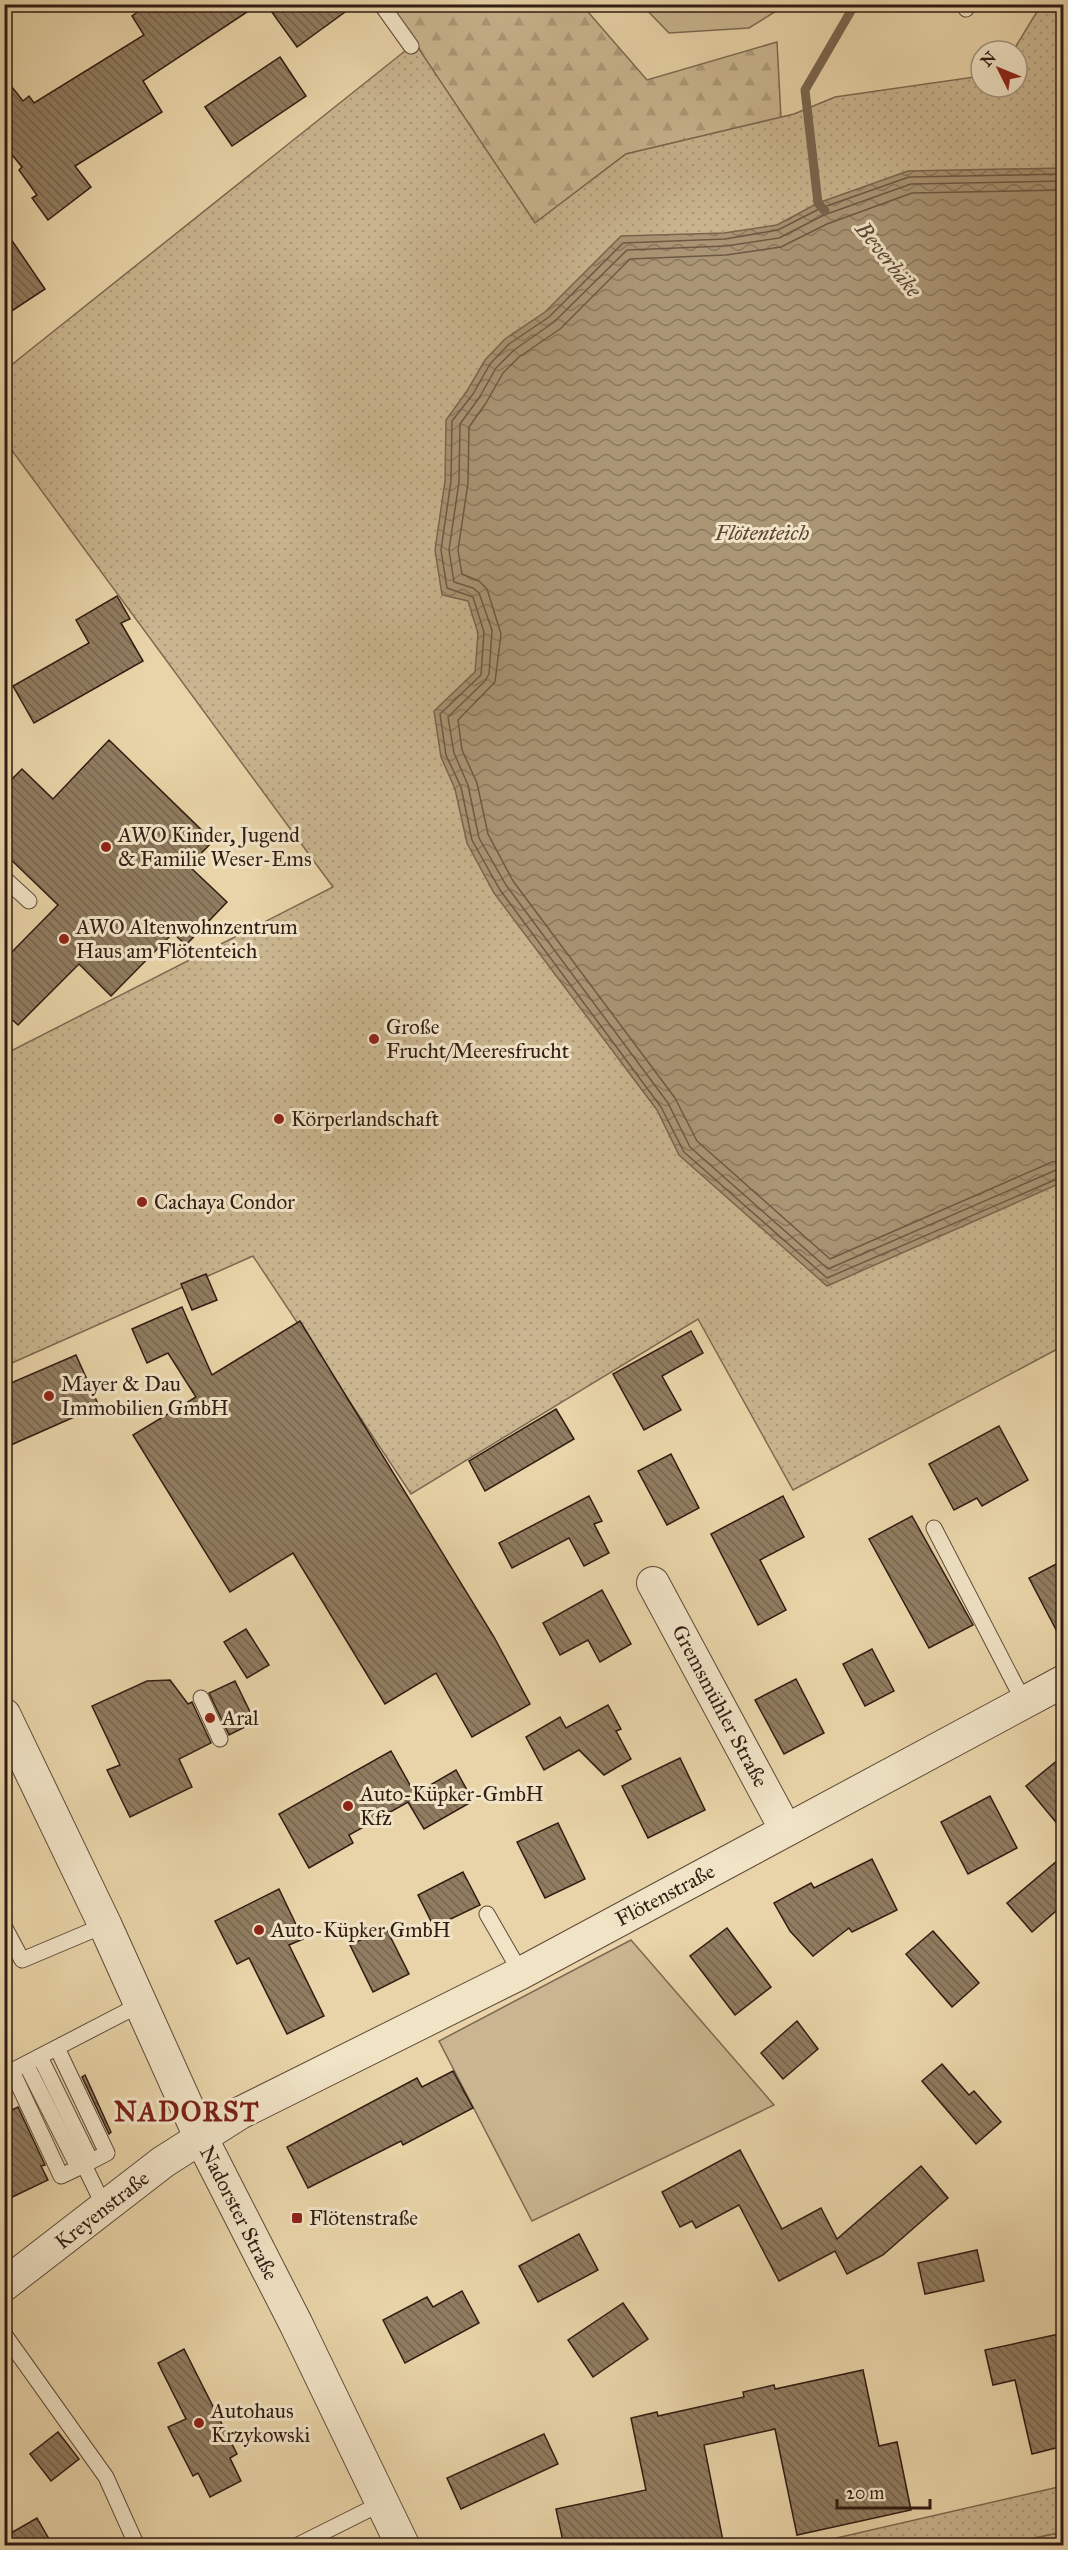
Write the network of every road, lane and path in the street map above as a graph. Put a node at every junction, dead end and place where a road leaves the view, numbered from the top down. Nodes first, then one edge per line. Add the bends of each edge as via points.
1 (381, 4) edge
2 (411, 46) dead end
3 (4, 878) edge
4 (29, 901) dead end
5 (934, 1528) dead end
6 (653, 1583) dead end
7 (1064, 1682) edge
8 (201, 1698) dead end
9 (1024, 1702) junction
10 (4, 1715) edge
11 (220, 1739) dead end
12 (786, 1830) junction
13 (487, 1914) dead end
14 (105, 1925) junction
15 (4, 1926) edge
16 (521, 1973) junction
17 (141, 2004) junction
18 (57, 2048) junction
19 (33, 2060) junction
20 (8, 2073) edge
21 (201, 2138) junction
22 (84, 2165) junction
23 (105, 2208) junction
24 (6, 2278) edge
25 (4, 2334) edge
26 (382, 2503) junction
27 (137, 2546) edge
28 (296, 2546) edge
29 (403, 2546) edge

1 - 2 lane
3 - 4 lane
5 - 9 lane
6 - 12 street, Gremsmühler Straße
7 - 9 street, Flötenstraße
8 - 11 lane
9 - 12 street, Flötenstraße
10 - 14 street, Nadorster Straße
12 - 16 street, Flötenstraße
13 - 16 lane
14 - 15 lane via 22,1960
14 - 17 street, Nadorster Straße
16 - 21 street, Flötenstraße via 240,2113
17 - 18 lane
17 - 21 street, Nadorster Straße
18 - 19 lane
18 - 22 lane via 107,2153
19 - 20 lane
19 - 22 lane
20 - 22 lane via 14,2094 61,2176
21 - 23 street, Kreyenstraße
21 - 26 street, Nadorster Straße
22 - 23 lane
23 - 24 street, Kreyenstraße
25 - 27 lane via 106,2477
26 - 28 lane
26 - 29 street, Nadorster Straße

